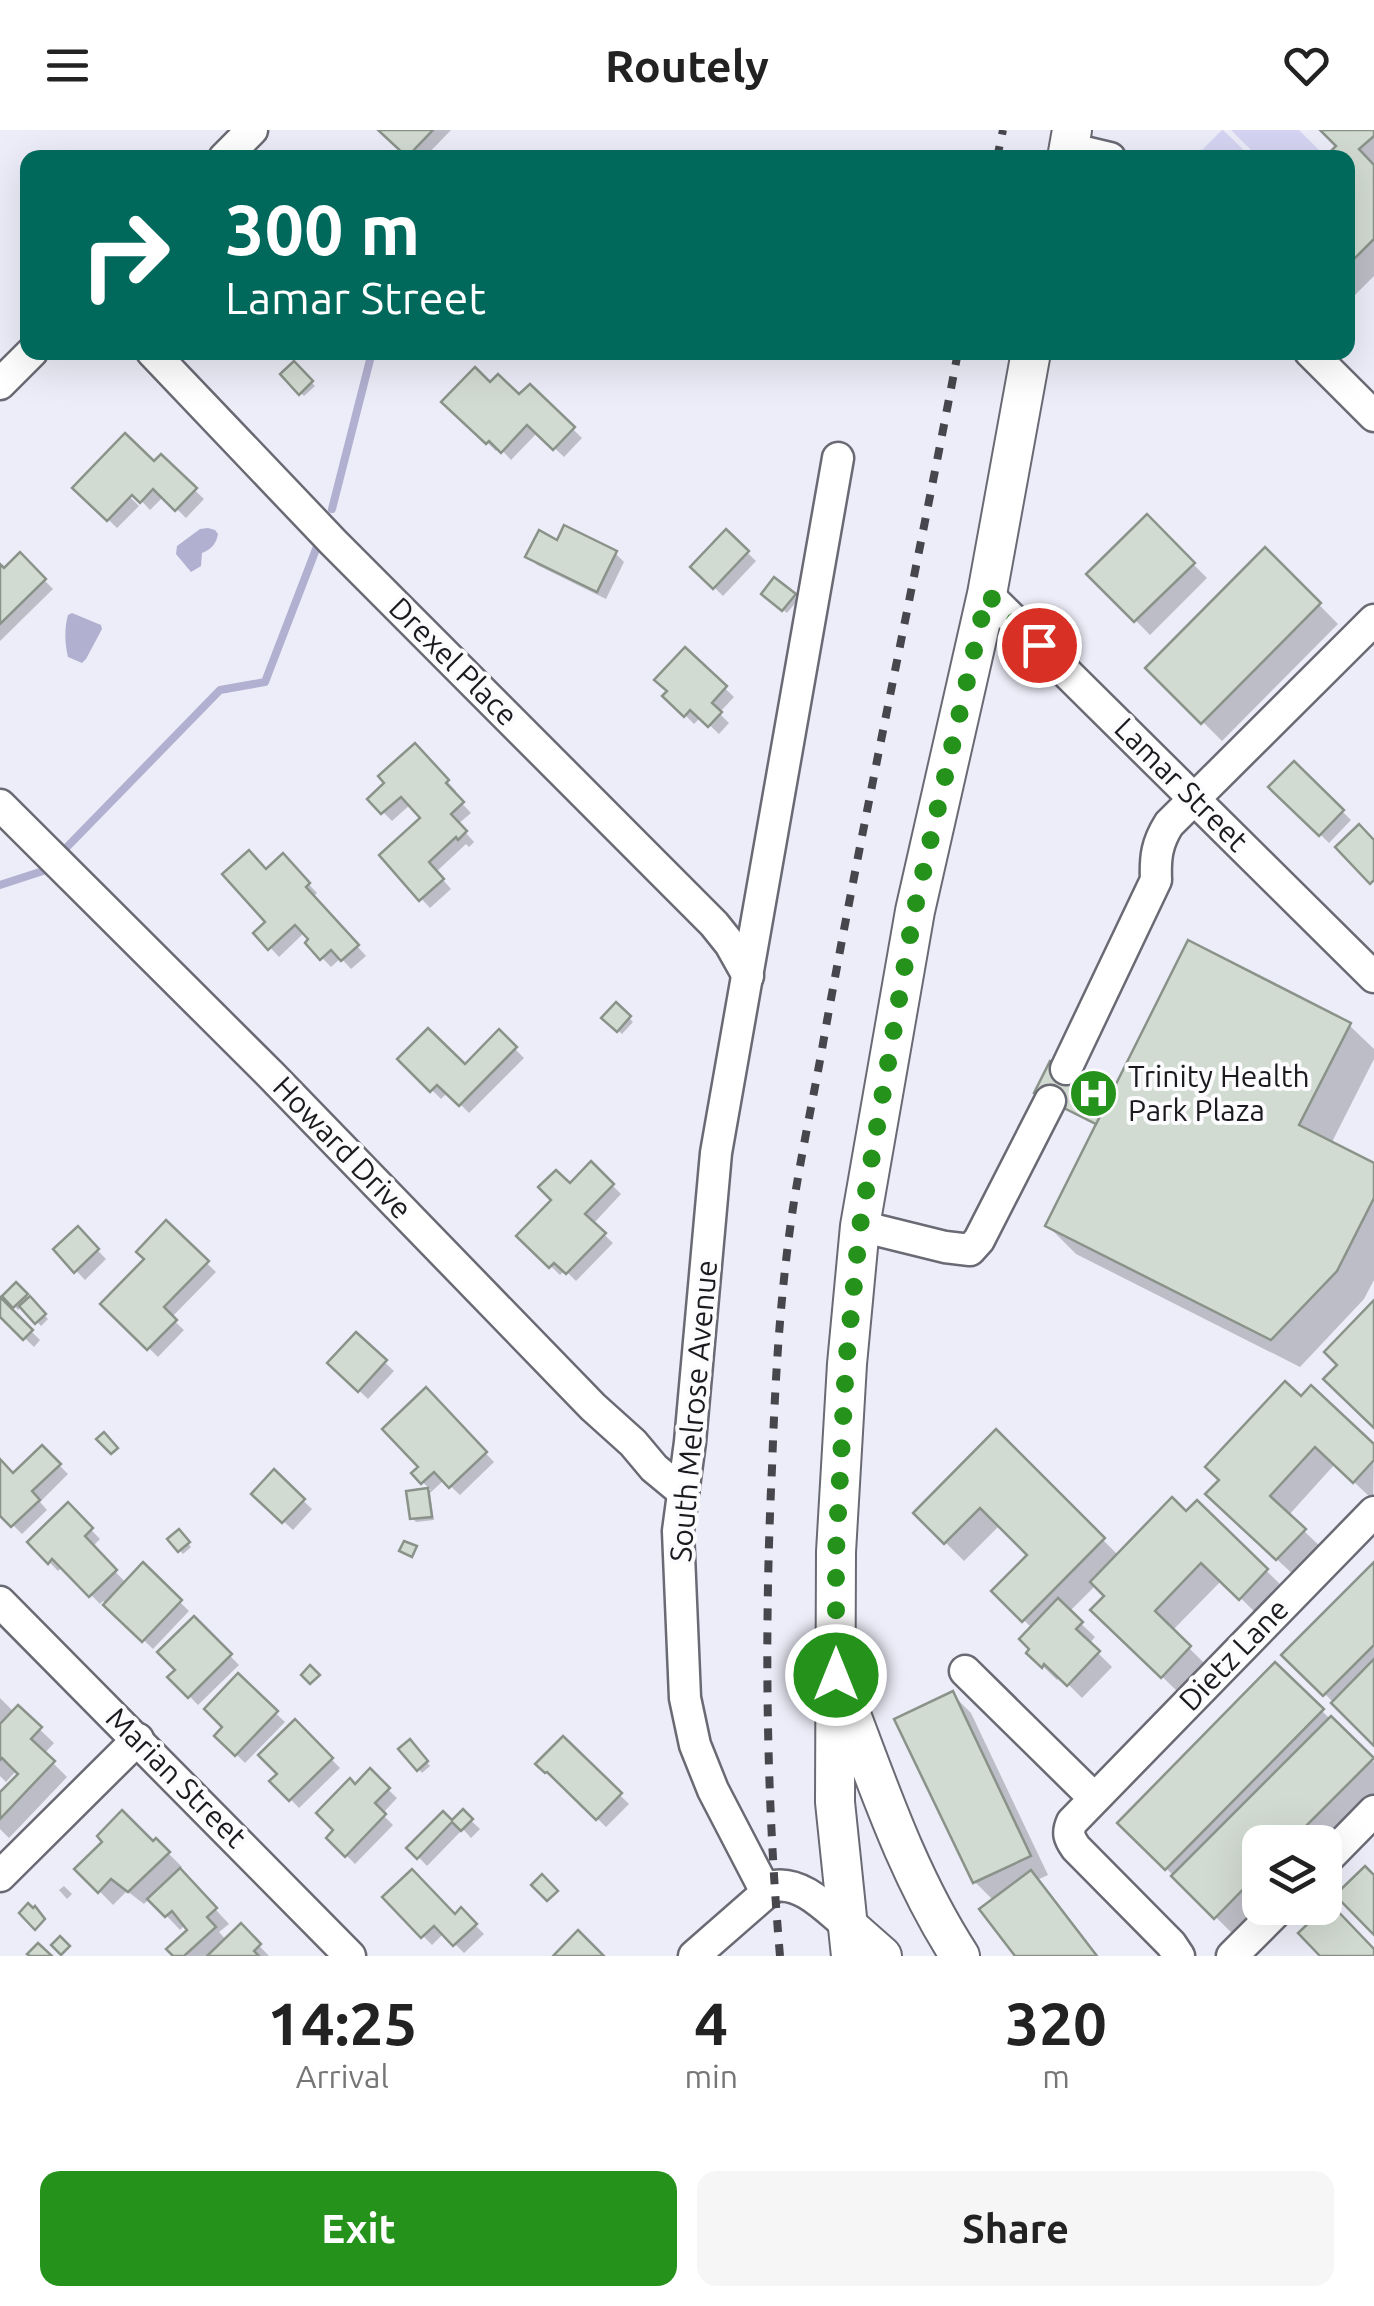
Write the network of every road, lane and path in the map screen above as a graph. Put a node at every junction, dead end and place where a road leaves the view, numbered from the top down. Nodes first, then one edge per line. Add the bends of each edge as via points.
1 (252, 130) edge
2 (232, 150) edge
3 (24, 360) edge
4 (160, 360) edge
5 (1030, 360) edge
6 (1318, 360) edge
7 (0, 384) edge
8 (1374, 416) edge
9 (838, 458) dead end
10 (987, 594) junction
11 (1374, 620) edge
12 (1196, 800) junction
13 (0, 805) edge
14 (748, 976) junction
15 (1374, 977) edge
16 (1066, 1068) dead end
17 (1050, 1101) dead end
18 (860, 1226) junction
19 (682, 1492) junction
20 (1374, 1512) edge
21 (0, 1602) edge
22 (965, 1671) dead end
23 (836, 1675) junction
24 (138, 1739) junction
25 (1094, 1798) junction
26 (1374, 1810) edge
27 (1342, 1843) edge
28 (0, 1876) edge
29 (766, 1892) junction
30 (1263, 1925) edge
31 (849, 1941) edge
32 (350, 1956) edge
33 (694, 1956) edge
34 (882, 1956) edge
35 (960, 1956) edge
36 (1179, 1956) edge
37 (1232, 1956) edge

1 - 2 street
3 - 7 street
4 - 14 street, Drexel Place via 714,924
5 - 10 main road
6 - 8 street
9 - 14 street, South Melrose Avenue
10 - 12 street, Lamar Street
10 - 18 main road via 914,912
11 - 12 street
12 - 15 street, Lamar Street
12 - 16 street via 1158,840 1156,880
13 - 19 street, Howard Drive
14 - 19 street, South Melrose Avenue via 716,1153
17 - 18 street via 970,1250
18 - 23 main road via 846,1364
19 - 29 street, South Melrose Avenue via 685,1698 694,1745
20 - 25 street, Dietz Lane
21 - 24 street, Marian Street
22 - 25 street
23 - 31 main road via 835,1802
23 - 35 main road via 905,1853
24 - 28 street
24 - 32 street, Marian Street
25 - 36 street, Dietz Lane via 1072,1822 1069,1838
26 - 27 street
29 - 31 street via 788,1884 807,1894
29 - 33 street
30 - 37 street
31 - 34 main road

